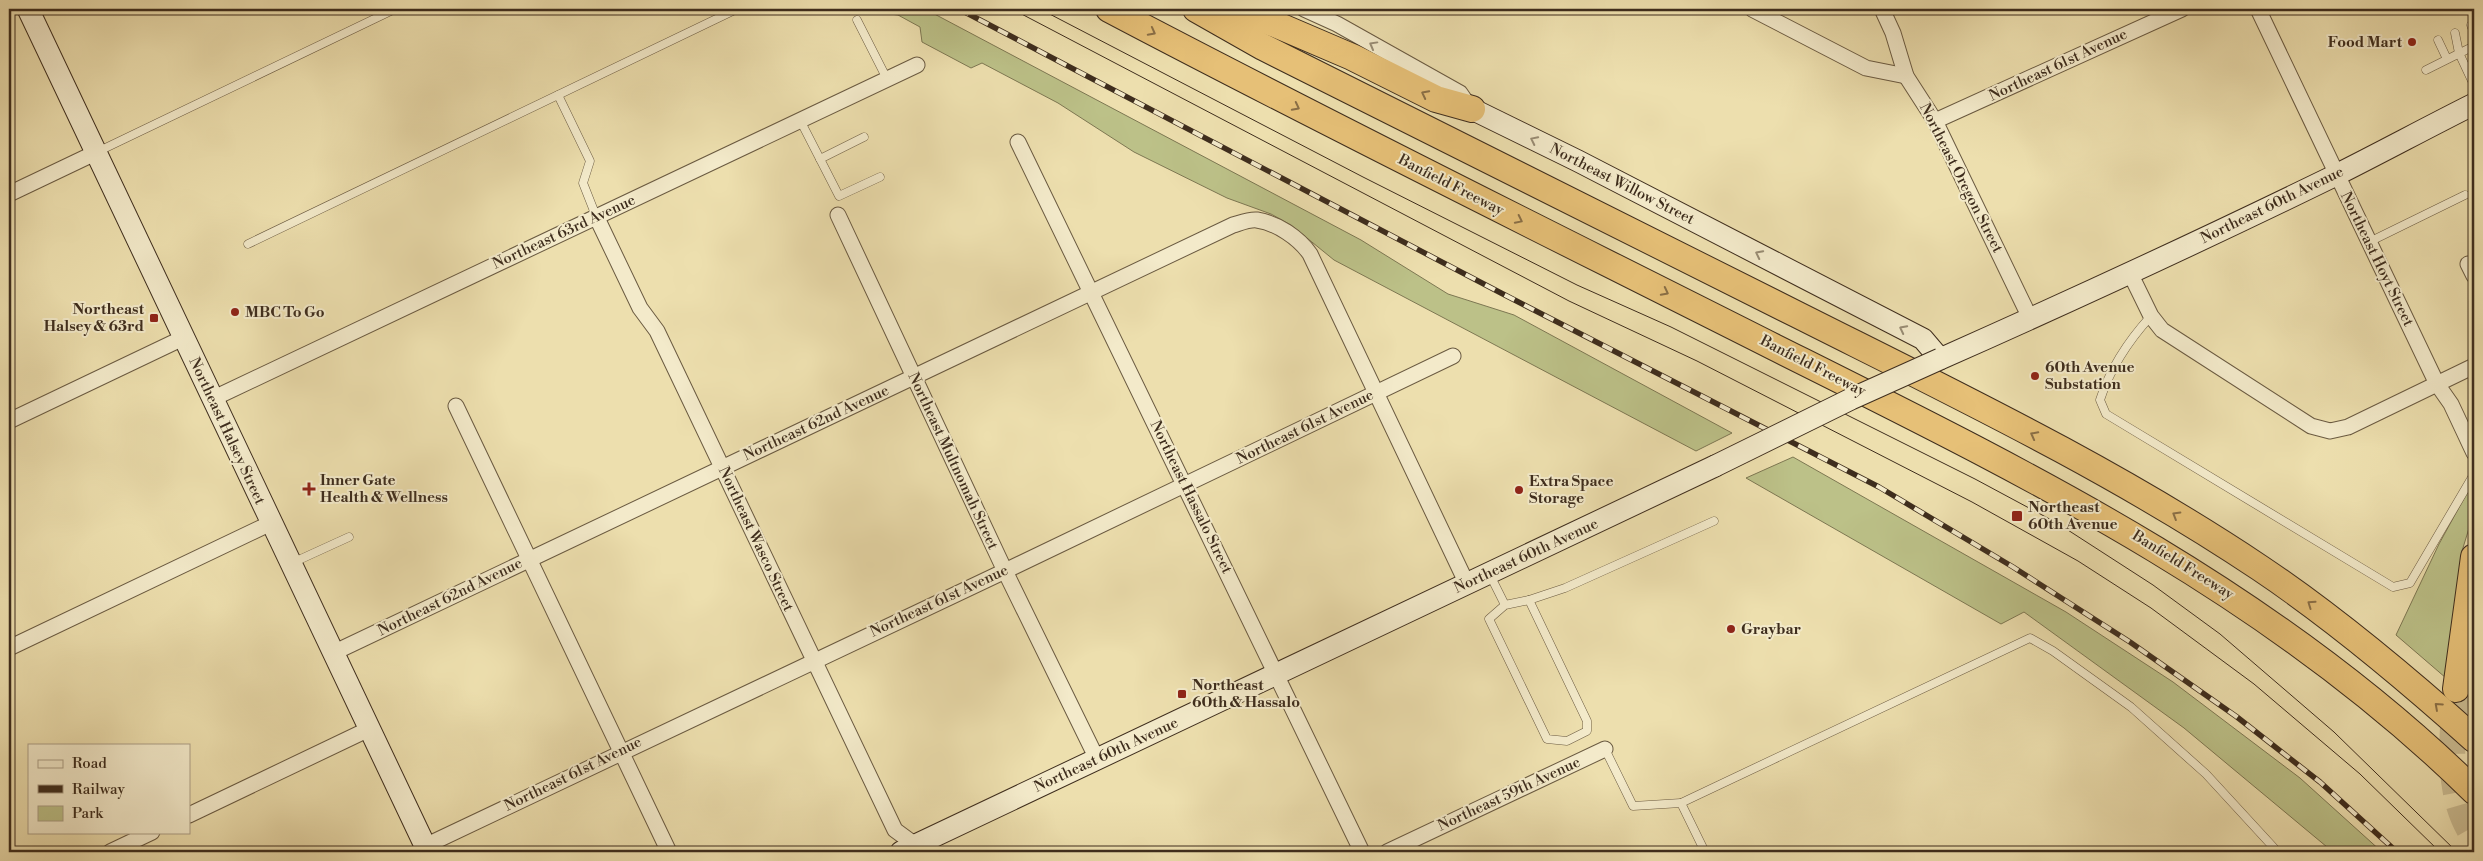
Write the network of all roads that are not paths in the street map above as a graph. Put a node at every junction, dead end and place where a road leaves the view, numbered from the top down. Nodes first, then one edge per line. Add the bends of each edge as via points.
1 (28, 9) edge
2 (395, 9) edge
3 (737, 9) edge
4 (1109, 9) edge
5 (1196, 9) edge
6 (1304, 9) edge
7 (1752, 9) edge
8 (1882, 9) edge
9 (2182, 9) edge
10 (2258, 9) edge
11 (857, 20) dead end
12 (1222, 22) junction
13 (2454, 33) dead end
14 (2438, 40) dead end
15 (2474, 46) edge
16 (2459, 53) junction
17 (2448, 59) junction
18 (917, 65) dead end
19 (2426, 70) dead end
20 (1906, 76) junction
21 (887, 79) junction
22 (2474, 85) edge
23 (558, 95) junction
24 (2474, 104) edge
25 (1472, 109) junction
26 (800, 120) junction
27 (1935, 121) junction
28 (864, 137) dead end
29 (1018, 142) dead end
30 (95, 153) junction
31 (820, 159) junction
32 (2337, 174) junction
33 (880, 177) dead end
34 (9, 194) edge
35 (2465, 196) dead end
36 (838, 215) dead end
37 (596, 216) junction
38 (2370, 242) junction
39 (248, 244) dead end
40 (2130, 273) junction
41 (1092, 292) junction
42 (2151, 316) junction
43 (2031, 320) junction
44 (183, 338) junction
45 (1453, 356) dead end
46 (1940, 359) junction
47 (2474, 366) edge
48 (914, 378) junction
49 (2437, 384) junction
50 (1376, 393) junction
51 (212, 399) junction
52 (456, 406) dead end
53 (9, 421) edge
54 (2474, 453) edge
55 (722, 468) junction
56 (2474, 474) edge
57 (1185, 484) junction
58 (1714, 521) dead end
59 (271, 523) junction
60 (349, 537) dead end
61 (2474, 557) edge
62 (530, 558) junction
63 (290, 564) junction
64 (1005, 571) junction
65 (1489, 573) junction
66 (1467, 584) junction
67 (1529, 600) junction
68 (1505, 605) junction
69 (9, 648) edge
70 (333, 653) junction
71 (813, 660) junction
72 (1276, 676) junction
73 (2456, 689) tunnel mouth
74 (369, 729) junction
75 (2474, 739) edge
76 (1605, 749) joint
77 (621, 751) junction
78 (1097, 759) junction
79 (2474, 791) edge
80 (1682, 803) junction
81 (190, 815) edge
82 (148, 834) edge
83 (427, 849) edge
84 (914, 850) edge
85 (110, 852) edge
86 (669, 852) edge
87 (1362, 852) edge
88 (1386, 852) edge
89 (1705, 852) edge
90 (2275, 852) edge

1 - 30 main road, Northeast Halsey Street
2 - 30 lane
3 - 23 lane
4 -> 79 highway, Banfield Freeway via 1329,124 1948,434 2127,530 2298,641 2405,727
5 - 12 highway
25 -> 6 street, Northeast Willow Street via 1460,93
7 - 20 street via 1866,68
8 - 20 street, Northeast Oregon Street
9 - 27 street, Northeast 61st Avenue
10 - 32 street, Northeast Hoyt Street
11 - 21 lane
25 -> 12 highway via 1436,99 1352,57 1256,16
75 -> 12 highway via 2378,654 2321,611 2146,497 1967,400 1323,78
13 - 16 lane
14 - 17 lane
15 - 16 lane
16 - 17 lane
16 - 22 lane
17 - 19 lane
18 - 21 street, Northeast 63rd Avenue
20 - 27 street, Northeast Oregon Street
21 - 26 street, Northeast 63rd Avenue
23 - 37 lane via 590,161 583,183
23 - 39 lane
24 - 32 main road, Northeast 60th Avenue
46 -> 25 main road, Northeast Willow Street via 1923,339
26 - 31 lane
26 - 37 street, Northeast 63rd Avenue
27 - 43 street, Northeast Oregon Street
28 - 31 lane
29 - 41 street, Northeast Hassalo Street
30 - 34 street
30 - 44 main road, Northeast Halsey Street
31 - 33 lane via 839,196
32 - 38 street, Northeast Hoyt Street
32 - 40 main road, Northeast 60th Avenue
35 - 38 lane
36 - 48 street, Northeast Multnomah Street
37 - 51 street, Northeast 63rd Avenue
37 - 55 street, Northeast Wasco Street via 640,308 657,331
38 - 49 street, Northeast Hoyt Street
40 - 42 street
40 - 43 main road, Northeast 60th Avenue
41 - 48 street, Northeast 62nd Avenue
41 - 50 street, Northeast 62nd Avenue via 1233,225 1255,219 1270,224 1302,241
41 - 57 street, Northeast Hassalo Street
42 - 49 street via 2162,330 2286,410 2311,426 2330,431 2348,427
42 - 56 lane via 2135,333 2106,383 2100,400 2106,414 2393,587 2410,583
43 - 46 main road, Northeast 60th Avenue
44 - 51 main road, Northeast Halsey Street
44 - 53 street
45 - 50 street, Northeast 61st Avenue
46 - 65 main road, Northeast 60th Avenue, bridge
47 - 49 street
48 - 55 street, Northeast 62nd Avenue
48 - 64 street, Northeast Multnomah Street
49 - 54 street, Northeast Hoyt Street via 2451,404
50 - 57 street, Northeast 61st Avenue
50 - 66 street
51 - 59 main road, Northeast Halsey Street
52 - 62 street
55 - 62 street, Northeast 62nd Avenue
55 - 71 street, Northeast Wasco Street
57 - 64 street, Northeast 61st Avenue
57 - 72 street, Northeast Hassalo Street
58 - 67 lane via 1565,588
59 - 63 main road, Northeast Halsey Street
59 - 69 street
60 - 63 lane
61 - 73 highway
62 - 70 street, Northeast 62nd Avenue
62 - 77 street
63 - 70 main road, Northeast Halsey Street
64 - 71 street, Northeast 61st Avenue
64 - 78 street, Northeast Multnomah Street
65 - 66 main road, Northeast 60th Avenue
65 - 68 lane
66 - 72 main road, Northeast 60th Avenue
67 - 68 lane
67 - 68 lane via 1588,721 1587,731 1567,741 1547,739 1489,619
70 - 74 main road, Northeast Halsey Street
71 - 77 street, Northeast 61st Avenue
71 - 84 street, Northeast Wasco Street via 895,830
72 - 78 main road, Northeast 60th Avenue
72 - 87 street, Northeast Hassalo Street
74 - 81 street
74 - 83 main road, Northeast Halsey Street
76 - 80 lane via 1632,806
76 - 88 street, Northeast 59th Avenue
77 - 83 street, Northeast 61st Avenue
77 - 86 street
78 - 84 main road, Northeast 60th Avenue
80 - 89 lane
80 - 90 lane via 2030,638 2053,650 2131,707 2206,774
82 - 85 street

